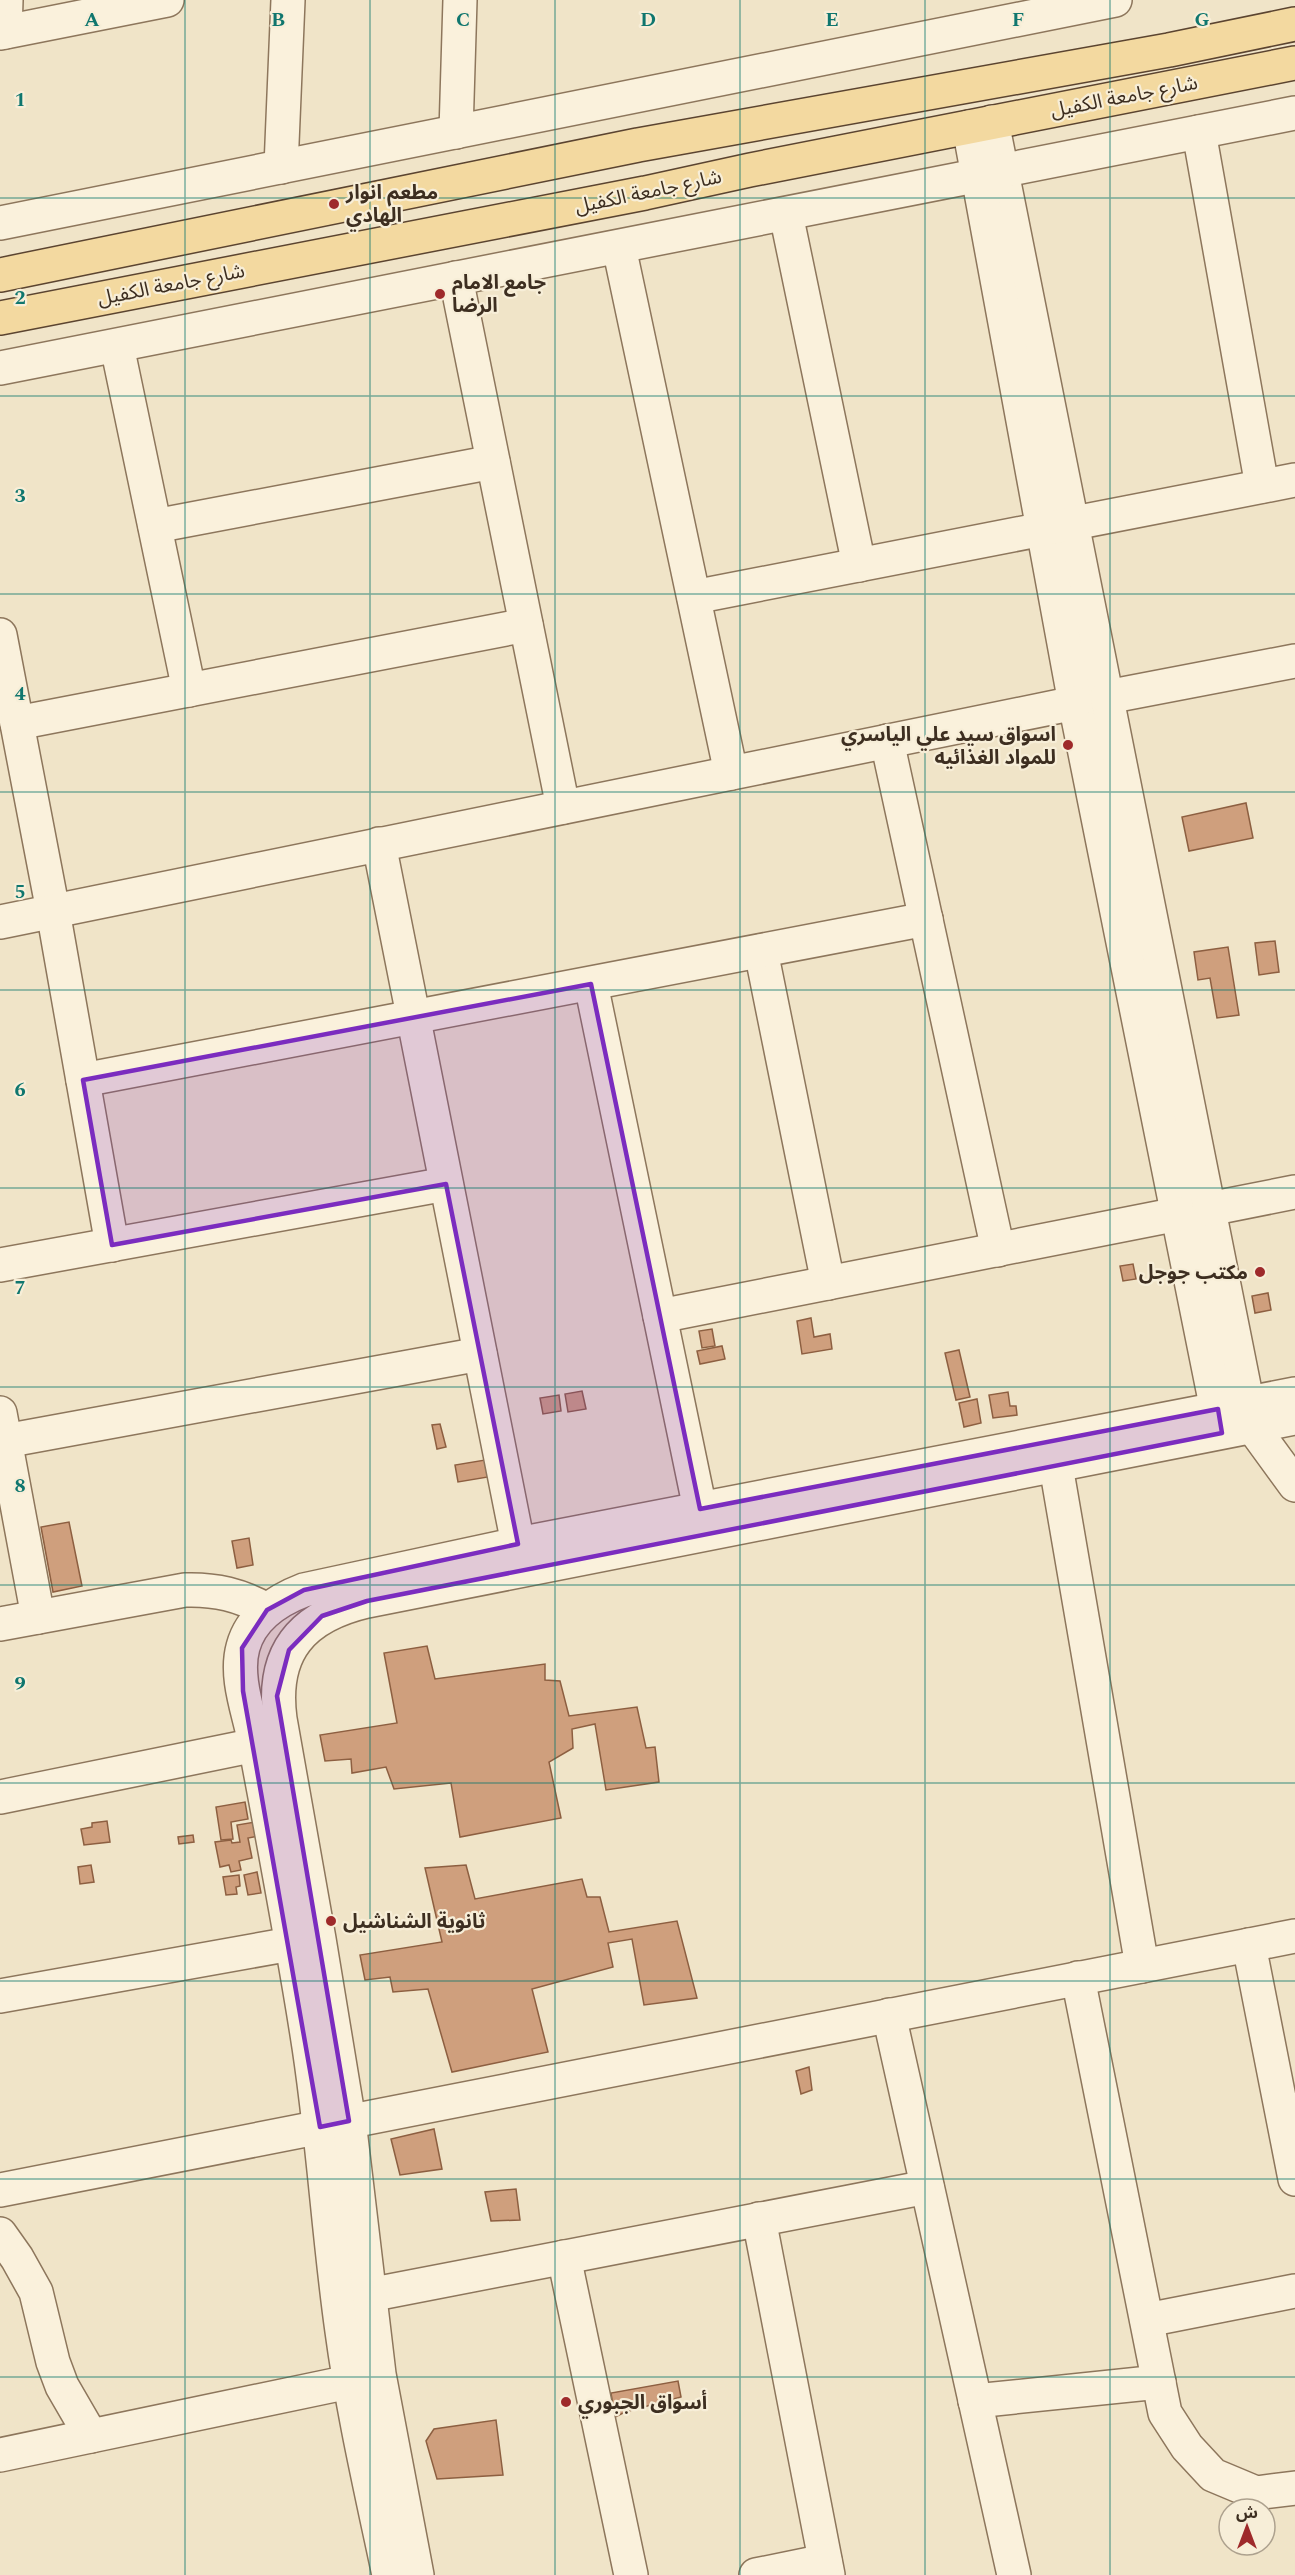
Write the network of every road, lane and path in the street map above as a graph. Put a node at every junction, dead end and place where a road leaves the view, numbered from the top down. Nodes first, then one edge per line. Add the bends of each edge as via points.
1 (6, 0) edge
2 (288, 0) edge
3 (460, 0) edge
4 (1115, 0) edge
5 (156, 1) edge
6 (1295, 24) edge
7 (2, 33) edge
8 (1295, 63) edge
9 (1295, 113) edge
10 (980, 125) junction
11 (748, 126) junction
12 (456, 132) junction
13 (1199, 132) junction
14 (638, 145) junction
15 (280, 167) junction
16 (750, 170) junction
17 (990, 173) junction
18 (645, 193) junction
19 (786, 214) junction
20 (0, 223) edge
21 (619, 247) junction
22 (0, 275) edge
23 (456, 278) junction
24 (0, 318) edge
25 (117, 346) junction
26 (0, 368) edge
27 (493, 462) junction
28 (1295, 480) edge
29 (1262, 486) junction
30 (155, 526) junction
31 (1058, 526) junction
32 (859, 565) junction
33 (694, 597) junction
34 (526, 625) junction
35 (0, 635) edge
36 (1295, 661) edge
37 (189, 690) junction
38 (1107, 697) junction
39 (1075, 703) junction
40 (17, 723) junction
41 (887, 741) junction
42 (731, 773) junction
43 (563, 807) junction
44 (379, 844) junction
45 (53, 911) junction
46 (926, 919) junction
47 (0, 922) edge
48 (761, 951) junction
49 (591, 984) junction
50 (413, 1018) junction
51 (83, 1080) junction
52 (446, 1184) junction
53 (1295, 1192) edge
54 (1194, 1211) junction
55 (112, 1245) junction
56 (998, 1250) junction
57 (0, 1265) edge
58 (828, 1283) junction
59 (660, 1316) junction
60 (480, 1354) junction
61 (1295, 1394) edge
62 (1235, 1418) junction
63 (1295, 1418) edge
64 (3, 1427) edge
65 (1056, 1466) junction
66 (1295, 1485) edge
67 (700, 1509) junction
68 (518, 1544) junction
69 (267, 1610) junction
70 (38, 1617) junction
71 (0, 1624) edge
72 (256, 1745) junction
73 (0, 1797) edge
74 (1295, 1936) edge
75 (291, 1944) junction
76 (1249, 1945) junction
77 (1142, 1966) junction
78 (1078, 1978) junction
79 (0, 1996) edge
80 (889, 2015) junction
81 (1289, 2119) edge
82 (334, 2124) junction
83 (1295, 2179) edge
84 (927, 2187) junction
85 (0, 2190) edge
86 (759, 2219) junction
87 (0, 2234) edge
88 (564, 2257) junction
89 (1295, 2291) edge
90 (369, 2295) junction
91 (1147, 2320) junction
92 (349, 2382) junction
93 (1159, 2382) junction
94 (975, 2401) junction
95 (92, 2436) junction
96 (0, 2455) edge
97 (1295, 2487) edge
98 (826, 2568) edge
99 (389, 2575) edge
100 (417, 2575) edge
101 (631, 2575) edge
102 (756, 2575) edge
103 (1014, 2575) edge

1 - 7 street
2 - 15 street
3 - 12 street
4 - 12 street
5 - 7 street
6 - 11 main road, شارع جامعة الكفيل
8 - 10 main road, شارع جامعة الكفيل
9 - 13 street
10 - 16 main road, شارع جامعة الكفيل
10 - 17 street
11 - 14 main road, شارع جامعة الكفيل
11 - 16 main road via 735,139 733,149 742,165
12 - 15 street
13 - 17 street
13 - 29 street
14 - 18 main road via 651,149 661,159 663,173 657,186
14 - 22 main road, شارع جامعة الكفيل
15 - 20 street
16 - 18 main road, شارع جامعة الكفيل
17 - 19 street
17 - 31 street
18 - 24 main road, شارع جامعة الكفيل
19 - 21 street
19 - 32 street
21 - 23 street
21 - 33 street
23 - 25 street
23 - 27 street
25 - 26 street
25 - 30 street
27 - 30 street
27 - 34 street
28 - 29 street
29 - 31 street
30 - 37 street
31 - 32 street
31 - 38 street
31 - 39 street
32 - 33 street
33 - 42 street
34 - 37 street
34 - 43 street
35 - 40 street
36 - 38 street
37 - 40 street
38 - 54 street
39 - 41 street
39 - 54 street
40 - 45 street
41 - 42 street
41 - 46 street
42 - 43 street
43 - 44 street
44 - 45 street
44 - 50 street
45 - 47 street
45 - 51 street
46 - 48 street
46 - 56 street
48 - 49 street
48 - 58 street
49 - 50 street
49 - 59 street
50 - 51 street
50 - 52 street
51 - 55 street
52 - 55 street
52 - 60 street
53 - 54 street
54 - 56 street
54 - 62 street
55 - 57 street
56 - 58 street
58 - 59 street
59 - 67 street
60 - 64 street
60 - 68 street
61 - 62 street
62 - 63 street
62 - 65 street
62 - 66 street
62 - 67 street
64 - 70 street
65 - 77 street
65 - 82 street via 367,1600 322,1616 303,1631 280,1672 277,1696
67 - 68 street
68 - 69 street via 304,1590
69 - 70 street via 228,1593 207,1589 164,1593
69 - 72 street via 252,1628 243,1648 243,1691
70 - 71 street
72 - 73 street
72 - 75 street
74 - 76 street
75 - 79 street
75 - 82 street via 307,2034
76 - 77 street
76 - 81 street
77 - 78 street
78 - 80 street
78 - 91 street
80 - 82 street
80 - 84 street
81 - 83 street
82 - 85 street
82 - 90 street
82 - 92 street via 330,2244
84 - 86 street
84 - 94 street
86 - 88 street
86 - 98 street
87 - 95 street via 36,2292 59,2378
88 - 90 street
88 - 101 street
89 - 91 street
90 - 100 street via 379,2374
91 - 93 street
92 - 95 street
92 - 99 street
93 - 94 street
93 - 97 street via 1165,2413 1187,2447 1213,2475 1256,2493
94 - 103 street
95 - 96 street
98 - 102 street

